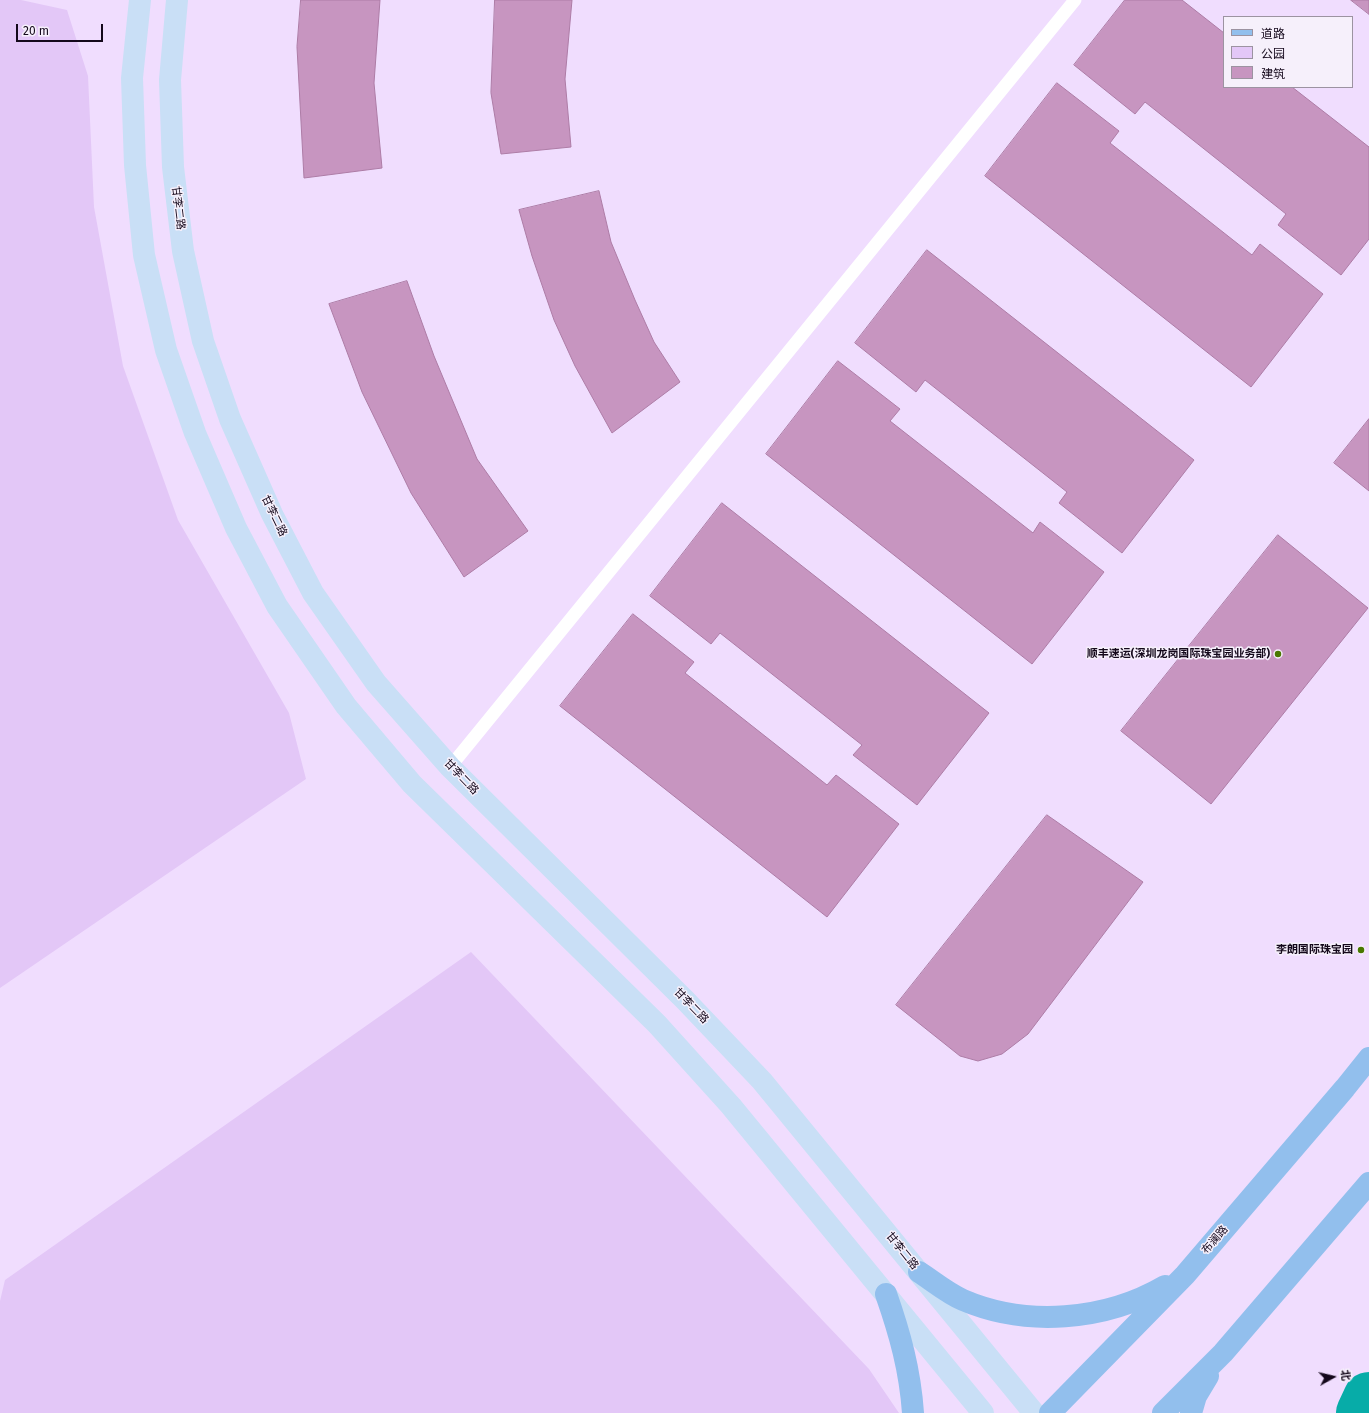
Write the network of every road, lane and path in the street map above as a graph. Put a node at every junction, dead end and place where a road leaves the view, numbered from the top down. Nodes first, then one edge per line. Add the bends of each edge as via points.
1 (140, 0) edge
2 (178, 0) edge
3 (1075, 0) edge
4 (450, 767) junction
5 (1369, 1058) edge
6 (1369, 1183) edge
7 (919, 1272) junction
8 (1185, 1274) junction
9 (886, 1294) junction
10 (1223, 1353) junction
11 (913, 1413) edge
12 (983, 1413) edge
13 (1034, 1413) edge
14 (1050, 1413) edge
15 (1163, 1413) edge
16 (1191, 1413) edge

1 - 9 main road via 132,78 136,180 144,255 166,350 195,433 236,528 277,606 346,706 412,784 657,1024 731,1106
2 - 4 main road, 甘李二路 via 170,80 173,167 182,244 203,341 230,419 272,514 313,593 376,683
3 - 4 lane
4 - 7 main road, 甘李二路 via 685,1000 757,1076
5 - 8 main road, 布澜路
6 - 10 main road
7 - 8 main road via 962,1300 1003,1314 1048,1318 1098,1312 1145,1298
7 - 13 main road, 甘李二路
8 - 14 main road, 布澜路
9 - 11 main road via 901,1336 911,1382
9 - 12 main road
10 - 15 main road
10 - 16 main road via 1196,1396

